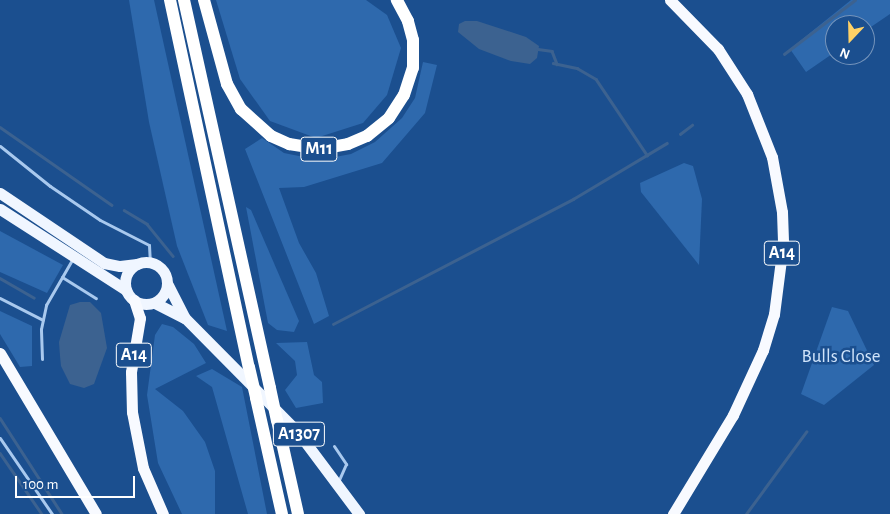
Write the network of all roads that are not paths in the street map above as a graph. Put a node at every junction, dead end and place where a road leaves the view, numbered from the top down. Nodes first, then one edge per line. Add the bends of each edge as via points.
1 (170, 0) edge
2 (184, 0) edge
3 (204, 0) edge
4 (397, 0) edge
5 (670, 0) edge
6 (0, 146) edge
7 (0, 193) edge
8 (0, 209) edge
9 (74, 258) junction
10 (150, 262) junction
11 (138, 264) junction
12 (62, 277) junction
13 (168, 285) junction
14 (126, 290) junction
15 (0, 298) edge
16 (96, 298) dead end
17 (134, 300) junction
18 (155, 303) junction
19 (185, 318) junction
20 (43, 320) junction
21 (0, 353) edge
22 (42, 360) dead end
23 (0, 438) edge
24 (334, 446) dead end
25 (338, 483) junction
26 (52, 514) edge
27 (96, 514) edge
28 (163, 514) edge
29 (282, 514) edge
30 (298, 514) edge
31 (359, 514) edge
32 (673, 514) edge

1 - 29 highway, bridge
2 - 30 highway, bridge
3 - 4 highway, M11 via 227,84 241,109 271,136 290,144 320,149 348,144 366,136 389,118 404,95 413,68 413,40
5 - 32 highway, A14 via 718,48 747,94 761,124 778,186 783,244 774,314 763,350 733,414
6 - 10 lane via 100,220 149,245
7 - 11 main road via 104,262 120,266
8 - 9 main road
9 - 12 lane
9 - 14 main road
10 - 11 main road
10 - 13 main road via 164,271
11 - 14 main road via 126,276
12 - 16 lane
12 - 20 lane via 47,303
13 - 18 main road via 164,295
13 - 19 main road, A1307
14 - 17 main road
15 - 20 lane
17 - 18 main road via 144,304
17 - 28 highway, A14 via 140,318 131,372 132,412 143,468
18 - 19 main road, A1307
19 - 25 main road, A1307 via 297,431
20 - 22 lane
21 - 27 highway
23 - 26 lane
24 - 25 lane via 347,468
25 - 31 main road, A1307

